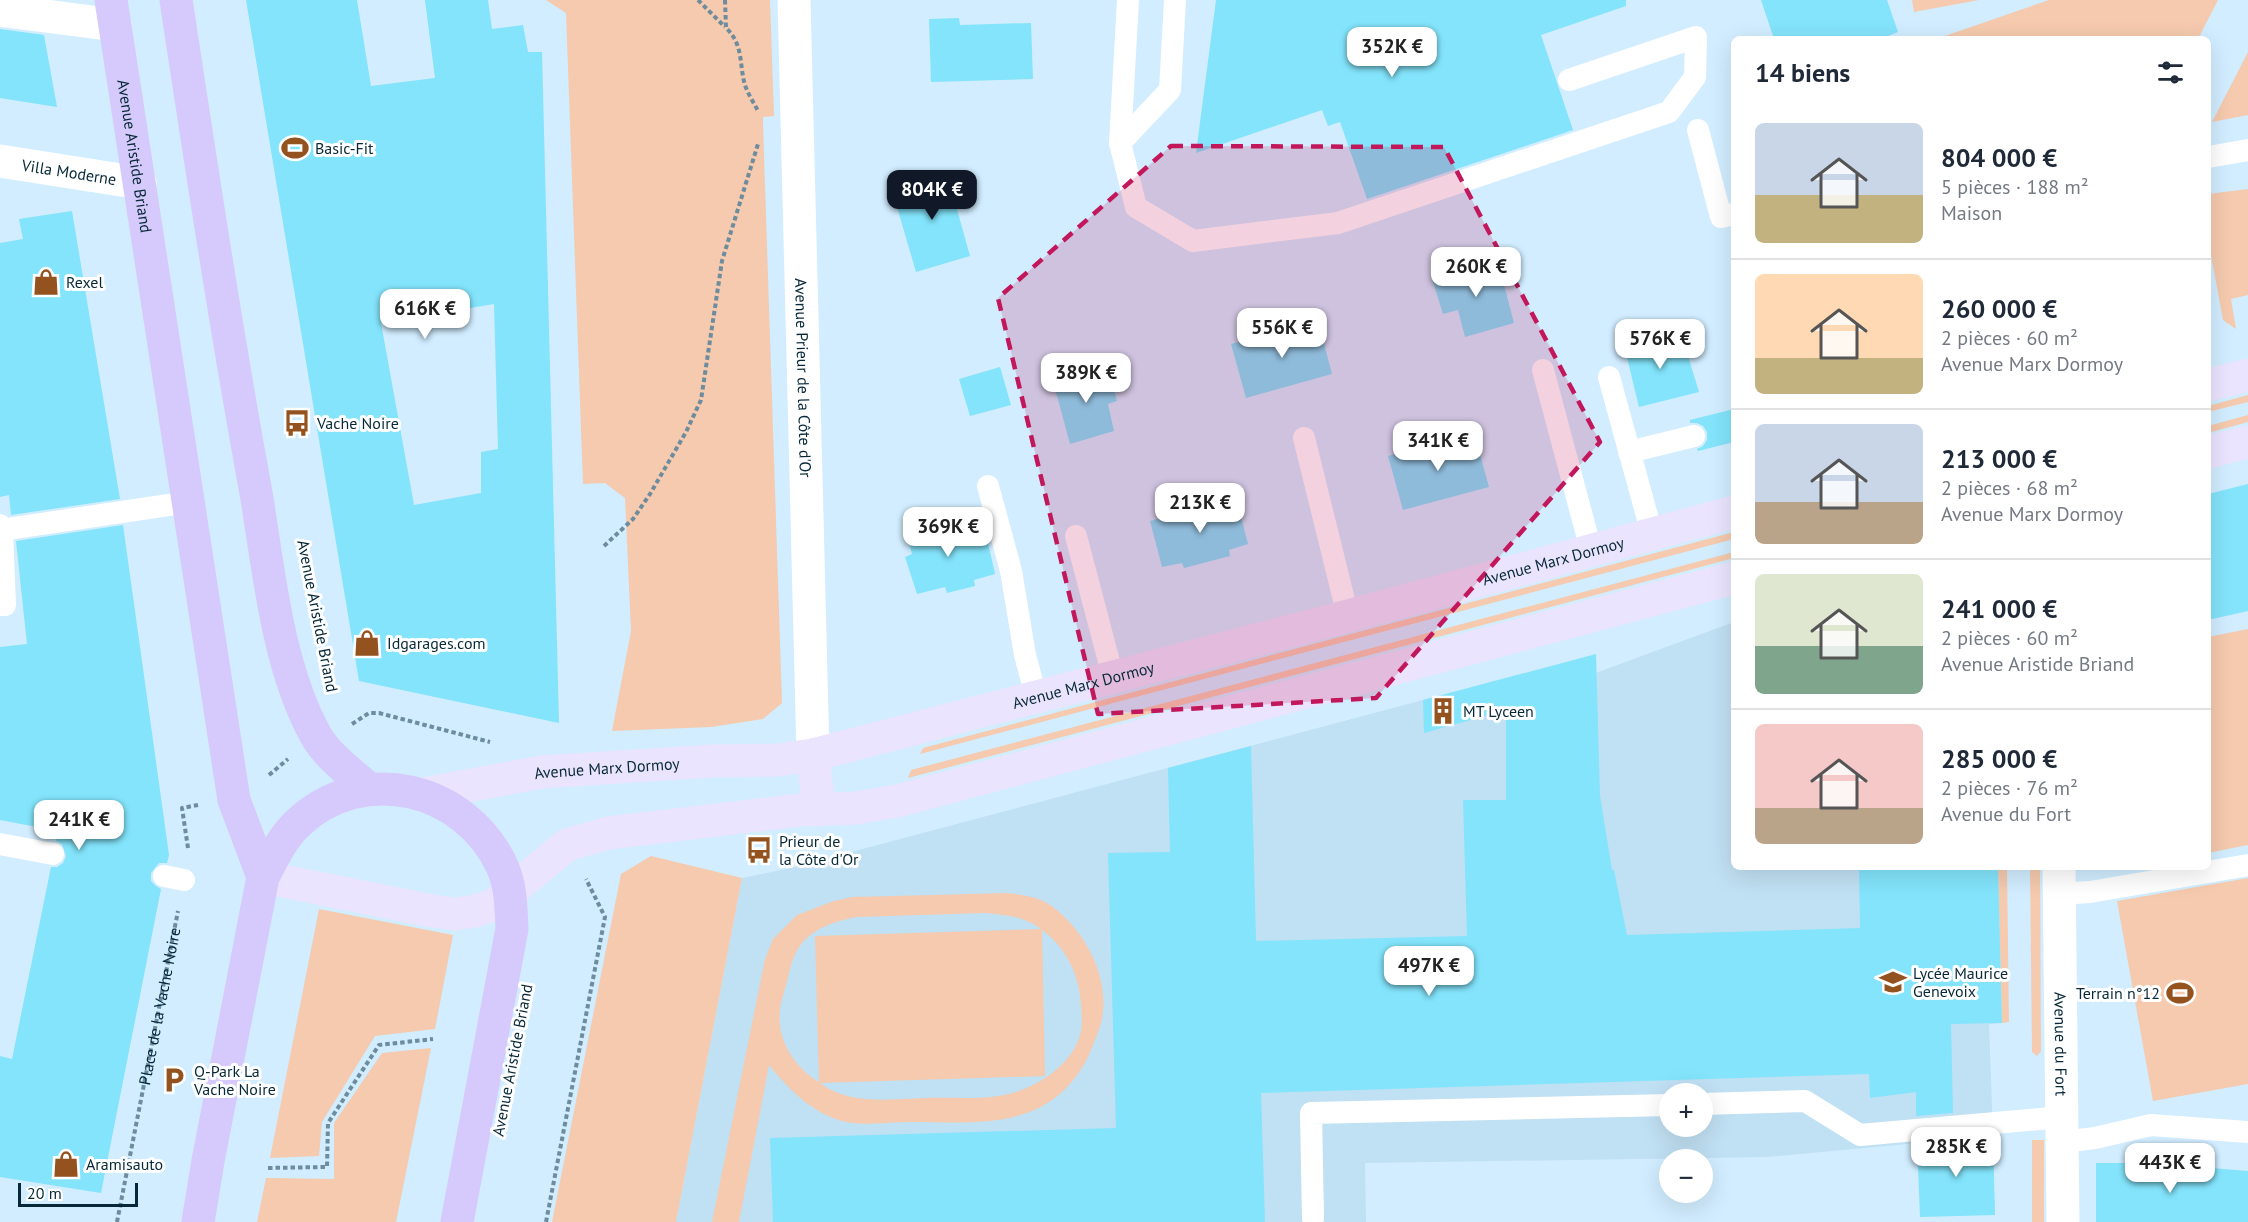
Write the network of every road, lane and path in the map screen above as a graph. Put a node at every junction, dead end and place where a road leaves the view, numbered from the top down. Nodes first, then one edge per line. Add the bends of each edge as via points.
1 (176, 0) edge
2 (698, 0) edge
3 (725, 0) edge
4 (794, 0) edge
5 (1128, 0) edge
6 (1175, 0) edge
7 (0, 10) edge
8 (113, 13) edge
9 (726, 28) junction
10 (1569, 80) dead end
11 (760, 117) dead end
12 (1698, 130) dead end
13 (760, 136) dead end
14 (1120, 142) junction
15 (2248, 150) edge
16 (2211, 156) edge
17 (0, 161) edge
18 (140, 183) junction
19 (1731, 215) edge
20 (1543, 370) dead end
21 (2248, 375) edge
22 (1609, 377) dead end
23 (2211, 384) edge
24 (1694, 436) dead end
25 (1304, 438) dead end
26 (2248, 442) edge
27 (2211, 451) edge
28 (1629, 452) junction
29 (988, 486) dead end
30 (189, 502) junction
31 (1731, 513) edge
32 (1, 528) edge
33 (1652, 534) junction
34 (1076, 536) dead end
35 (604, 546) dead end
36 (1591, 550) junction
37 (1731, 579) edge
38 (0, 605) edge
39 (1348, 616) junction
40 (1113, 676) junction
41 (1036, 696) junction
42 (347, 719) dead end
43 (352, 725) junction
44 (358, 731) dead end
45 (497, 744) dead end
46 (295, 753) dead end
47 (813, 755) junction
48 (262, 776) dead end
49 (369, 789) junction
50 (423, 794) junction
51 (201, 804) dead end
52 (819, 809) junction
53 (0, 844) edge
54 (53, 854) dead end
55 (2248, 865) edge
56 (263, 877) junction
57 (2059, 880) edge
58 (587, 881) dead end
59 (510, 893) junction
60 (433, 1039) dead end
61 (1713, 1104) edge
62 (1659, 1105) edge
63 (2062, 1130) junction
64 (2248, 1132) edge
65 (268, 1168) dead end
66 (1313, 1218) dead end
67 (117, 1222) edge
68 (198, 1222) edge
69 (457, 1222) edge
70 (546, 1222) edge
71 (2063, 1222) edge

1 - 49 main road, Avenue Aristide Briand via 234,377 283,645 297,696 316,735 326,750
2 - 9 path
3 - 9 path
4 - 47 street, Avenue Prieur de la Côte d'Or
5 - 14 lane
6 - 14 lane via 1170,90
7 - 8 street
8 - 18 main road, Avenue Aristide Briand
9 - 11 path via 733,34 743,62 745,85
10 - 14 lane via 1696,37 1695,77 1669,112 1338,224 1193,241 1137,207
12 - 19 lane via 1721,217
13 - 35 path via 722,261 701,400 650,494 633,519
15 - 16 lane
17 - 18 street, Villa Moderne
18 - 30 main road, Avenue Aristide Briand
20 - 36 lane
21 - 23 main road
22 - 28 lane
24 - 28 lane
25 - 39 lane
26 - 27 main road
28 - 33 lane
29 - 41 lane via 1011,571
30 - 32 lane
30 - 56 main road, Avenue Aristide Briand via 234,800
31 - 33 main road, Avenue Marx Dormoy
32 - 38 lane via 5,605
33 - 36 main road, Avenue Marx Dormoy
34 - 40 lane
36 - 39 main road, Avenue Marx Dormoy
37 - 52 main road via 897,801 863,808
39 - 40 main road, Avenue Marx Dormoy
40 - 41 main road, Avenue Marx Dormoy
41 - 47 main road, Avenue Marx Dormoy
42 - 43 path
43 - 44 path
43 - 45 path via 369,712 379,713
46 - 48 path via 270,775
47 - 50 main road, Avenue Marx Dormoy via 542,772
47 - 52 main road
49 - 50 main road, Avenue Aristide Briand
49 - 56 main road, Avenue Aristide Briand via 341,797 298,822 281,842
50 - 59 main road, Avenue Aristide Briand via 457,811 481,832 502,866
51 - 67 path, Place de la Vache Noire via 183,808 189,855 174,878
52 - 59 main road via 619,831 582,839 550,857
53 - 54 lane
55 - 57 lane via 2090,892
56 - 59 main road via 455,914 494,905
56 - 68 main road, Avenue Aristide Briand
57 - 63 street, Avenue du Fort
58 - 70 path via 605,917
59 - 69 main road, Avenue Aristide Briand via 512,929
60 - 65 path via 379,1045 328,1122 327,1167
61 - 63 lane via 1805,1101 1860,1134
62 - 66 lane via 1311,1113
63 - 64 lane via 2095,1138 2151,1125
63 - 71 street, Avenue du Fort

